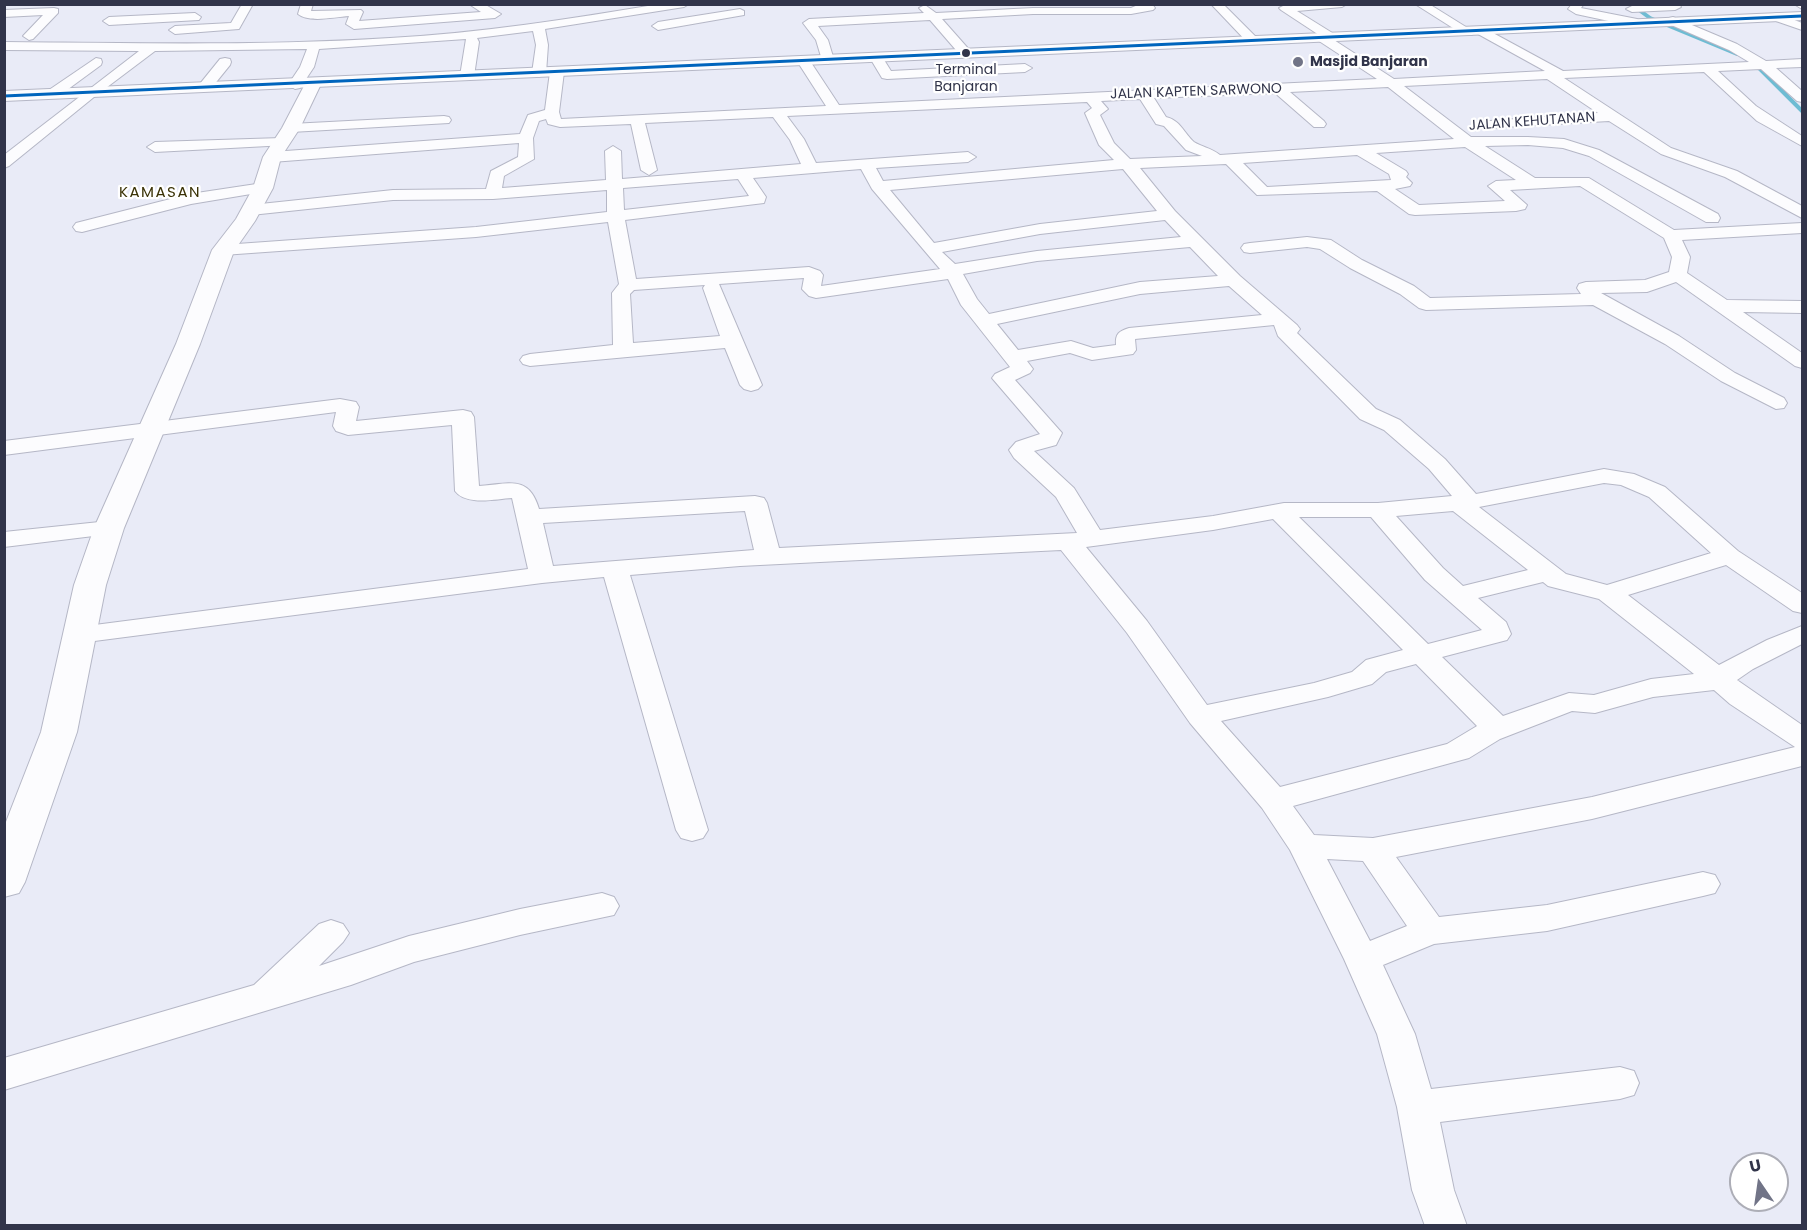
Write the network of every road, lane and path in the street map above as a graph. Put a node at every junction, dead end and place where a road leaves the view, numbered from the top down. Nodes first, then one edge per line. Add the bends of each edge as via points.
1 (24, 4) edge
2 (248, 4) edge
3 (307, 4) edge
4 (474, 4) edge
5 (684, 4) edge
6 (922, 4) edge
7 (1146, 4) edge
8 (1216, 4) edge
9 (1342, 4) edge
10 (1420, 4) edge
11 (1579, 4) edge
12 (1280, 6) edge
13 (122, 8) dead end
14 (54, 12) junction
15 (357, 12) junction
16 (740, 13) dead end
17 (4, 14) edge
18 (430, 14) dead end
19 (1672, 14) edge
20 (933, 16) junction
21 (1803, 16) edge
22 (1777, 17) junction
23 (1639, 18) junction
24 (109, 21) junction
25 (544, 27) junction
26 (1803, 27) edge
27 (212, 28) junction
28 (642, 29) dead end
29 (867, 31) junction
30 (1475, 31) junction
31 (4, 36) edge
32 (470, 36) junction
33 (1327, 37) junction
34 (1253, 40) junction
35 (4, 45) edge
36 (314, 46) junction
37 (152, 47) junction
38 (1011, 52) junction
39 (967, 54) junction
40 (880, 57) junction
41 (828, 60) junction
42 (803, 61) junction
43 (96, 62) dead end
44 (225, 62) dead end
45 (1803, 63) edge
46 (1755, 65) junction
47 (1707, 67) junction
48 (549, 72) junction
49 (1554, 74) junction
50 (467, 76) junction
51 (1031, 76) junction
52 (1391, 83) junction
53 (304, 84) junction
54 (204, 88) junction
55 (1280, 89) junction
56 (89, 94) junction
57 (1144, 94) junction
58 (51, 95) junction
59 (4, 96) edge
60 (1090, 97) junction
61 (1803, 98) edge
62 (1049, 99) junction
63 (836, 111) junction
64 (1607, 112) junction
65 (547, 113) junction
66 (778, 114) junction
67 (444, 120) dead end
68 (643, 120) junction
69 (1319, 124) dead end
70 (1449, 128) junction
71 (526, 138) junction
72 (31, 140) junction
73 (282, 142) junction
74 (1468, 142) junction
75 (1803, 142) edge
76 (4, 145) edge
77 (155, 147) dead end
78 (613, 151) dead end
79 (1361, 151) junction
80 (968, 157) dead end
81 (1222, 159) junction
82 (1608, 162) junction
83 (4, 163) edge
84 (1125, 164) junction
85 (866, 165) junction
86 (811, 168) junction
87 (649, 170) dead end
88 (743, 174) junction
89 (1577, 180) junction
90 (615, 183) junction
91 (1532, 183) junction
92 (878, 186) junction
93 (1380, 186) junction
94 (458, 194) junction
95 (494, 194) junction
96 (518, 198) dead end
97 (257, 199) junction
98 (1169, 215) junction
99 (1803, 216) edge
100 (616, 218) junction
101 (1712, 218) dead end
102 (81, 227) dead end
103 (519, 227) junction
104 (1803, 228) edge
105 (455, 233) junction
106 (1671, 235) junction
107 (1192, 241) junction
108 (1250, 248) dead end
109 (931, 249) junction
110 (223, 250) junction
111 (953, 271) junction
112 (1678, 275) junction
113 (1233, 280) junction
114 (628, 285) junction
115 (712, 288) dead end
116 (1596, 299) junction
117 (1723, 306) junction
118 (1803, 307) edge
119 (1279, 319) junction
120 (983, 321) junction
121 (732, 341) junction
122 (623, 350) junction
123 (1013, 357) junction
124 (530, 360) dead end
125 (1803, 362) edge
126 (751, 385) dead end
127 (1776, 403) dead end
128 (153, 429) junction
129 (15, 448) edge
130 (1464, 503) junction
131 (1377, 510) junction
132 (1279, 511) junction
133 (529, 517) junction
134 (109, 528) junction
135 (1080, 539) junction
136 (4, 540) edge
137 (1729, 556) junction
138 (769, 557) junction
139 (615, 569) junction
140 (1548, 573) junction
141 (542, 575) junction
142 (1608, 593) junction
143 (1458, 595) junction
144 (1803, 605) edge
145 (1803, 634) edge
146 (79, 635) junction
147 (1421, 655) junction
148 (1720, 680) junction
149 (1200, 716) junction
150 (1498, 729) junction
151 (1803, 739) edge
152 (1803, 756) edge
153 (1273, 800) junction
154 (692, 830) dead end
155 (14, 834) edge
156 (1304, 846) junction
157 (1373, 850) junction
158 (4, 882) edge
159 (1703, 884) dead end
160 (602, 906) dead end
161 (1430, 932) junction
162 (331, 933) dead end
163 (1362, 958) junction
164 (266, 995) junction
165 (4, 1074) edge
166 (1620, 1083) dead end
167 (1417, 1107) junction
168 (1446, 1226) edge

1 - 14 street via 57,6
2 - 27 street via 235,26
3 - 15 street via 306,14
4 - 15 street via 495,14 352,24
5 - 25 street
6 - 20 street
7 - 20 street via 1149,9
8 - 34 street
9 - 12 street
10 - 30 street
11 - 23 street via 1574,9 1577,11
12 - 33 street
13 - 24 street
14 - 17 street
14 - 31 street via 32,37
15 - 18 street via 417,9
16 - 28 street
19 - 22 main road via 1707,20
19 - 23 main road
19 - 46 street via 1733,47
20 - 29 street
20 - 39 street
21 - 22 main road
22 - 26 street
23 - 30 main road
24 - 27 street via 100,33
24 - 27 street via 223,15
25 - 32 street
25 - 48 street
29 - 40 street
29 - 41 street via 809,24 822,40
30 - 33 main road
30 - 49 street
32 - 36 street
32 - 50 street via 473,42
33 - 34 main road
33 - 52 street
34 - 38 main road
35 - 37 street
36 - 37 street
36 - 53 street
37 - 56 street
38 - 39 main road
38 - 51 street
39 - 40 main road
40 - 41 main road
40 - 51 street via 886,75
41 - 42 main road
42 - 48 main road
42 - 63 street
43 - 58 street
44 - 54 street
45 - 46 street, JALAN KAPTEN SARWONO
46 - 47 street, JALAN KAPTEN SARWONO
46 - 61 street
47 - 49 street, JALAN KAPTEN SARWONO
47 - 75 street via 1750,110
48 - 50 main road
48 - 65 street
49 - 52 street, JALAN KAPTEN SARWONO
49 - 64 street
50 - 53 main road
51 - 62 street
52 - 55 street, JALAN KAPTEN SARWONO
52 - 70 street
53 - 54 main road
53 - 73 main road
54 - 56 main road
55 - 57 street, JALAN KAPTEN SARWONO
55 - 69 street
56 - 58 main road
56 - 72 street
57 - 60 street, JALAN KAPTEN SARWONO
57 - 81 street via 1161,121 1170,122 1191,147
58 - 59 main road
60 - 62 street, JALAN KAPTEN SARWONO
60 - 84 street via 1101,109 1092,113 1107,145
62 - 63 street, JALAN KAPTEN SARWONO
63 - 66 street, JALAN KAPTEN SARWONO
64 - 70 street, JALAN KEHUTANAN
64 - 99 street via 1666,152 1731,174
65 - 68 street, JALAN KAPTEN SARWONO via 557,123
65 - 71 street via 532,118
66 - 68 street, JALAN KAPTEN SARWONO
66 - 86 street via 797,139
67 - 73 street
68 - 87 street
70 - 74 street
71 - 73 street
71 - 95 street via 526,159 497,174
72 - 76 street
72 - 83 street
73 - 77 street
73 - 97 main road
74 - 79 street
74 - 82 street via 1564,144 1594,153
74 - 91 street
78 - 90 street
79 - 81 street
79 - 93 street via 1400,174 1396,176 1404,182
80 - 85 street
81 - 84 street
81 - 93 street via 1263,192
82 - 89 street via 1583,163 1589,171
82 - 101 street
84 - 92 street
84 - 98 street via 1136,172
85 - 86 street
85 - 92 street
86 - 88 street
88 - 90 street
88 - 100 street via 758,200
89 - 91 street
89 - 106 street
90 - 95 street
90 - 100 street
91 - 93 street via 1497,186 1519,205 1516,206 1422,210 1412,209
92 - 109 street
94 - 95 street
94 - 97 street
94 - 105 street
96 - 103 street
97 - 102 street via 190,199
97 - 110 main road
98 - 107 street
98 - 109 street via 1040,229
100 - 103 street
100 - 114 street
103 - 105 street
104 - 106 street
105 - 110 street
106 - 112 street via 1681,257
107 - 111 street via 1037,256
107 - 113 street
108 - 116 street via 1325,244 1426,304
109 - 111 street
110 - 128 main road
111 - 114 street via 816,292 811,289 814,275 809,272
111 - 120 street
112 - 116 street via 1647,286 1586,288
112 - 117 street
113 - 119 street
113 - 120 street via 1140,288
114 - 122 street via 621,293
115 - 121 street
116 - 127 street
117 - 118 street
117 - 125 street
119 - 123 street via 1129,334 1125,337 1126,350 1088,354 1071,347
119 - 130 street via 1290,328 1285,332 1368,414 1392,425 1437,464
120 - 123 street
121 - 122 street
121 - 126 street
122 - 124 street
123 - 135 street via 1024,371 1002,378 1051,433 1048,440 1020,450 1066,493
128 - 129 street
128 - 133 street via 340,405 348,407 344,426 348,428 463,417 467,491 517,491 523,495
128 - 134 main road
130 - 131 street
130 - 137 street via 1604,476 1626,479 1657,492
130 - 140 street
131 - 132 street
131 - 143 street
132 - 135 street
132 - 147 street
133 - 138 street via 755,503
133 - 141 street
134 - 136 street
134 - 146 main road
135 - 138 street
135 - 149 street
137 - 142 street
137 - 144 street
138 - 139 street
139 - 141 street
139 - 154 street
140 - 142 street via 1557,580
140 - 143 street
141 - 146 street
142 - 148 street
143 - 147 street via 1496,628 1497,634
145 - 148 street via 1733,668
146 - 155 main road via 68,698
147 - 149 street via 1376,666 1362,678 1318,692
147 - 150 street
148 - 150 street via 1651,688 1595,704 1569,702
148 - 151 street
149 - 153 street
150 - 153 street via 1439,757
152 - 157 street via 1592,808
153 - 156 street
155 - 158 main road
156 - 157 street
156 - 163 street
157 - 161 street
159 - 161 street via 1547,918
160 - 164 street via 409,950
161 - 163 street
162 - 164 street
163 - 167 street via 1396,1034
164 - 165 street
166 - 167 street
167 - 168 street via 1428,1171

